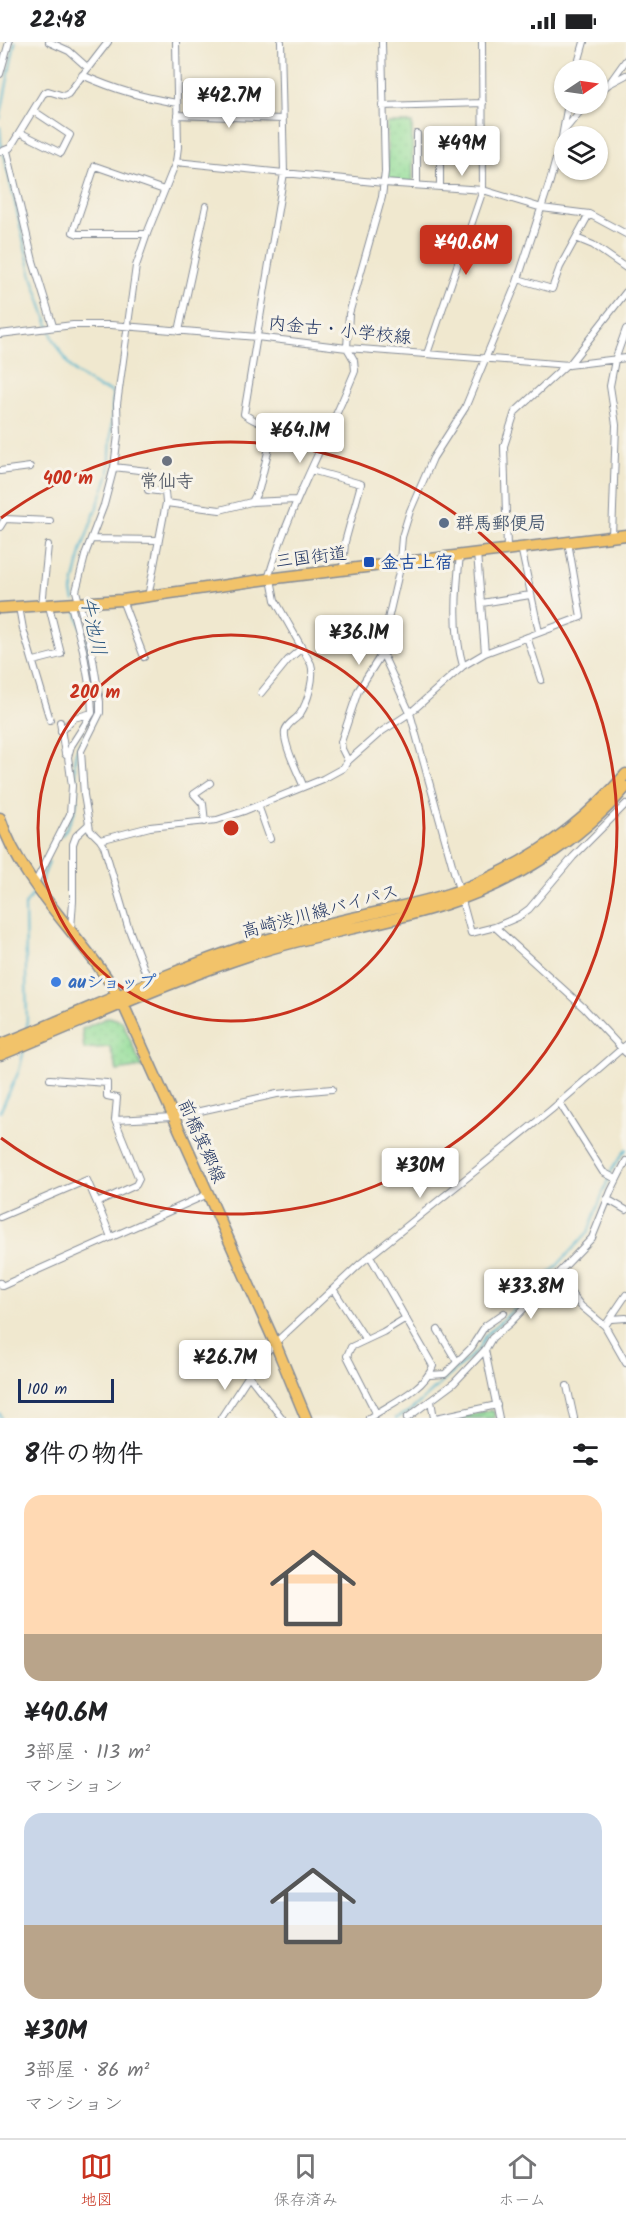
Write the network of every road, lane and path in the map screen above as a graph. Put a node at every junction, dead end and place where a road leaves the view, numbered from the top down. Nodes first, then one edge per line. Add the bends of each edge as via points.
1 (50, 42) edge
2 (108, 42) edge
3 (176, 42) edge
4 (281, 42) edge
5 (382, 42) edge
6 (482, 42) edge
7 (584, 42) edge
8 (7, 43) edge
9 (579, 60) edge
10 (626, 60) edge
11 (88, 68) junction
12 (0, 74) edge
13 (82, 75) junction
14 (626, 75) edge
15 (609, 84) joint
16 (177, 103) junction
17 (483, 103) junction
18 (382, 106) junction
19 (34, 111) junction
20 (577, 114) edge
21 (177, 115) junction
22 (282, 119) junction
23 (567, 126) edge
24 (21, 133) junction
25 (417, 134) dead end
26 (440, 137) dead end
27 (4, 152) edge
28 (176, 162) junction
29 (554, 162) edge
30 (284, 173) junction
31 (384, 183) junction
32 (417, 185) junction
33 (440, 187) junction
34 (164, 190) junction
35 (483, 190) junction
36 (206, 206) dead end
37 (542, 208) junction
38 (589, 214) junction
39 (146, 234) junction
40 (626, 234) edge
41 (576, 237) junction
42 (626, 268) edge
43 (519, 279) junction
44 (626, 292) edge
45 (50, 327) junction
46 (127, 327) junction
47 (626, 329) edge
48 (179, 331) junction
49 (0, 334) edge
50 (257, 337) junction
51 (347, 348) junction
52 (427, 354) junction
53 (626, 358) edge
54 (485, 359) junction
55 (615, 360) junction
56 (568, 365) junction
57 (274, 427) junction
58 (324, 441) junction
59 (30, 467) dead end
60 (114, 467) junction
61 (311, 470) junction
62 (0, 471) edge
63 (296, 500) junction
64 (252, 502) junction
65 (166, 503) junction
66 (50, 521) dead end
67 (0, 527) edge
68 (626, 535) edge
69 (612, 536) junction
70 (91, 539) junction
71 (159, 540) junction
72 (567, 541) junction
73 (48, 545) dead end
74 (521, 546) junction
75 (507, 548) junction
76 (477, 553) junction
77 (460, 555) junction
78 (399, 564) junction
79 (343, 569) junction
80 (269, 579) junction
81 (530, 595) junction
82 (148, 597) junction
83 (122, 600) junction
84 (482, 603) junction
85 (75, 604) junction
86 (46, 606) junction
87 (19, 607) junction
88 (0, 608) edge
89 (538, 632) junction
90 (526, 637) junction
91 (302, 648) junction
92 (381, 653) junction
93 (485, 653) junction
94 (144, 657) dead end
95 (34, 661) junction
96 (463, 666) junction
97 (541, 680) dead end
98 (261, 693) dead end
99 (92, 713) junction
100 (410, 713) junction
101 (50, 720) dead end
102 (60, 722) dead end
103 (62, 731) junction
104 (68, 757) junction
105 (348, 761) junction
106 (82, 769) junction
107 (70, 770) junction
108 (626, 774) edge
109 (210, 783) dead end
110 (303, 785) junction
111 (626, 787) edge
112 (626, 804) edge
113 (258, 805) junction
114 (0, 818) edge
115 (205, 822) junction
116 (89, 824) junction
117 (270, 839) dead end
118 (100, 840) junction
119 (38, 886) junction
120 (460, 895) junction
121 (495, 927) junction
122 (71, 929) junction
123 (149, 982) junction
124 (121, 1000) junction
125 (26, 1040) junction
126 (0, 1045) edge
127 (624, 1049) edge
128 (0, 1055) edge
129 (50, 1079) dead end
130 (332, 1089) dead end
131 (559, 1102) junction
132 (173, 1117) junction
133 (115, 1120) junction
134 (626, 1161) edge
135 (616, 1179) junction
136 (208, 1194) junction
137 (607, 1199) junction
138 (97, 1203) junction
139 (626, 1210) edge
140 (0, 1217) edge
141 (111, 1237) junction
142 (370, 1256) junction
143 (557, 1275) junction
144 (0, 1283) edge
145 (333, 1289) junction
146 (626, 1295) edge
147 (504, 1314) dead end
148 (406, 1318) junction
149 (626, 1318) edge
150 (612, 1319) junction
151 (605, 1326) junction
152 (438, 1330) dead end
153 (366, 1340) junction
154 (275, 1343) junction
155 (485, 1350) junction
156 (457, 1362) junction
157 (626, 1363) edge
158 (430, 1375) junction
159 (249, 1376) junction
160 (567, 1386) dead end
161 (431, 1401) junction
162 (496, 1405) junction
163 (376, 1413) junction
164 (221, 1418) edge
165 (282, 1418) edge
166 (306, 1418) edge
167 (369, 1418) edge
168 (407, 1418) edge
169 (435, 1418) edge
170 (499, 1418) edge
171 (574, 1418) edge

1 - 11 street via 69,51
2 - 11 street
3 - 16 street
4 - 22 street
5 - 18 street
6 - 17 street
7 - 9 street
8 - 12 street
10 - 15 street
11 - 13 street
13 - 16 street via 115,90
13 - 19 street via 64,96 48,91 43,94
14 - 15 street
16 - 21 street
17 - 18 street
17 - 35 street
18 - 31 street
19 - 24 street
19 - 24 street via 70,135 60,153
20 - 23 street
21 - 22 street
21 - 28 street
22 - 30 street
24 - 27 street
25 - 32 street
26 - 33 street
27 - 45 street
28 - 30 street
28 - 34 street
29 - 37 street
30 - 31 street
30 - 50 street
31 - 32 street
31 - 51 street via 349,314
32 - 33 street
33 - 35 street
34 - 39 street
34 - 39 street via 95,166 73,232
35 - 37 street
35 - 52 street
36 - 48 street
37 - 38 street
37 - 43 street
38 - 40 street
38 - 41 street
39 - 46 street via 136,266
41 - 42 street
41 - 43 street via 552,289
43 - 54 street
44 - 56 street
45 - 46 street, 内金古・小学校線
45 - 49 street, 内金古・小学校線
46 - 48 street, 内金古・小学校線
46 - 60 street
47 - 55 street
48 - 50 street, 内金古・小学校線
50 - 51 street, 内金古・小学校線
50 - 57 street via 244,414
51 - 52 street, 内金古・小学校線
51 - 58 street via 356,370
52 - 54 street, 内金古・小学校線
53 - 55 street, 内金古・小学校線
54 - 56 street, 内金古・小学校線
54 - 78 street via 465,408 433,458 410,511
55 - 56 street, 内金古・小学校線
55 - 69 street via 610,386 616,425
56 - 75 street via 515,412 504,453
57 - 58 street
57 - 64 street via 259,489
58 - 61 street
59 - 62 street
60 - 65 street via 147,471 148,490 165,492
60 - 70 street
61 - 63 street
61 - 79 street via 361,484 345,542
63 - 64 street
63 - 80 street
64 - 65 street via 220,510
65 - 71 street
66 - 67 street via 5,519
68 - 69 main road, 三国街道
69 - 72 main road, 三国街道
70 - 71 street
70 - 85 street
71 - 82 street
72 - 74 main road, 三国街道
72 - 89 street via 581,617
73 - 86 street
74 - 75 main road, 三国街道
74 - 81 street
75 - 76 main road, 三国街道
76 - 77 main road, 三国街道
76 - 84 street
77 - 78 main road, 三国街道
77 - 96 street via 456,587
78 - 79 main road, 三国街道
78 - 92 street
79 - 80 main road, 三国街道
80 - 82 main road, 三国街道
80 - 91 street via 275,600
81 - 84 street
81 - 89 street
82 - 83 main road, 三国街道
83 - 85 main road, 三国街道
83 - 94 street
84 - 93 street
85 - 86 main road, 三国街道
85 - 99 street
85 - 106 street via 91,646 100,702 100,713 81,751
86 - 87 main road, 三国街道
86 - 95 street via 61,654
87 - 88 main road, 三国街道
87 - 95 street
89 - 90 street
90 - 93 street
90 - 97 street
91 - 98 street
91 - 110 street via 313,678 300,715 285,730 285,739
92 - 100 street
92 - 105 street via 358,691 341,742
93 - 96 street
95 - 101 street
96 - 100 street
99 - 103 street via 74,718
99 - 104 street
100 - 105 street
100 - 120 street
102 - 103 street
103 - 104 street
104 - 107 street
105 - 110 street via 344,768
106 - 107 street
106 - 116 street
107 - 119 street via 70,814
108 - 120 main road, 高崎渋川線バイパス via 576,823 541,850
109 - 115 street via 194,794 203,804
110 - 113 street
111 - 120 main road, 高崎渋川線バイパス via 560,848 506,880
112 - 121 street via 573,856 529,909
113 - 115 street
113 - 117 street
114 - 119 main road, 前橋箕郷線 via 18,859
115 - 118 street via 150,827
116 - 118 street
116 - 122 street via 73,844
118 - 123 street
119 - 122 main road, 前橋箕郷線
120 - 121 street via 471,933
120 - 123 main road, 高崎渋川線バイパス via 251,945
120 - 124 main road, 高崎渋川線バイパス via 254,953
121 - 127 street
122 - 124 main road, 前橋箕郷線
123 - 124 main road, 高崎渋川線バイパス
124 - 125 main road, 高崎渋川線バイパス
124 - 132 main road, 前橋箕郷線
125 - 126 main road, 高崎渋川線バイパス
125 - 128 main road, 高崎渋川線バイパス
127 - 131 street
129 - 133 street via 107,1083 107,1096 117,1098
130 - 132 street via 277,1094
131 - 135 street via 603,1172
131 - 142 street
132 - 133 street
132 - 136 main road, 前橋箕郷線
133 - 138 street via 139,1179 136,1185
134 - 135 street
135 - 137 street
136 - 141 street
136 - 154 main road, 前橋箕郷線
137 - 139 street
137 - 143 street via 592,1238
138 - 140 street via 87,1180
138 - 141 street
141 - 144 street via 2,1286
142 - 145 street
142 - 148 street
143 - 151 street via 581,1305
143 - 155 street via 492,1338
145 - 153 street
145 - 154 street
146 - 150 street
147 - 156 street via 485,1326
148 - 153 street
148 - 158 street via 434,1366
149 - 150 street
150 - 151 street
151 - 157 street
152 - 156 street
153 - 163 street via 351,1347 347,1356
154 - 159 street
154 - 166 main road, 前橋箕郷線
155 - 161 street
155 - 162 street
156 - 158 street via 445,1374
158 - 163 street
159 - 164 street
159 - 165 street
160 - 171 street
161 - 168 street
161 - 169 street
162 - 169 street
162 - 170 street
163 - 167 street

